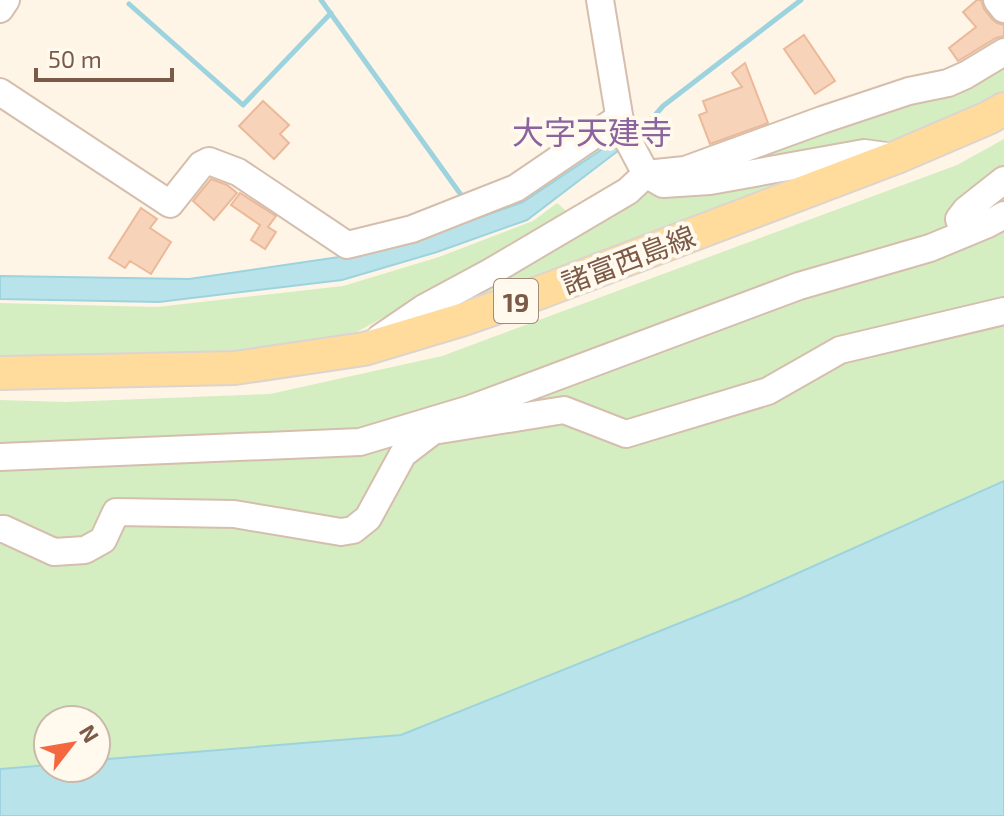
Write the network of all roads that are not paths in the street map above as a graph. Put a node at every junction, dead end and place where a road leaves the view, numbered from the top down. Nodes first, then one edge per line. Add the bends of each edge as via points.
1 (6, 0) edge
2 (600, 0) edge
3 (997, 0) edge
4 (0, 9) edge
5 (1004, 9) edge
6 (1004, 52) edge
7 (0, 92) edge
8 (1004, 109) edge
9 (624, 131) junction
10 (897, 157) junction
11 (646, 174) junction
12 (1004, 180) edge
13 (1004, 215) edge
14 (964, 234) junction
15 (1004, 311) edge
16 (364, 349) junction
17 (0, 373) edge
18 (0, 457) edge
19 (0, 529) edge

1 - 4 street
2 - 9 street
3 - 5 street
6 - 11 street via 948,83 909,91 685,170
7 - 9 street via 170,204 209,161 238,172 347,245 412,229 516,188
8 - 10 main road, 諸富西島線 / 19
9 - 11 street
10 - 11 street via 864,153 710,181 663,184
10 - 16 main road, 諸富西島線 / 19 via 541,292
11 - 16 street via 628,191 424,308
12 - 14 street via 959,219
13 - 14 street
14 - 18 street via 799,286 470,409 360,442
15 - 19 street via 840,350 768,391 626,434 564,410 433,431 403,454 368,518 353,530 234,514 116,512 103,540 85,550 54,552
16 - 17 main road, 諸富西島線 / 19 via 235,368

